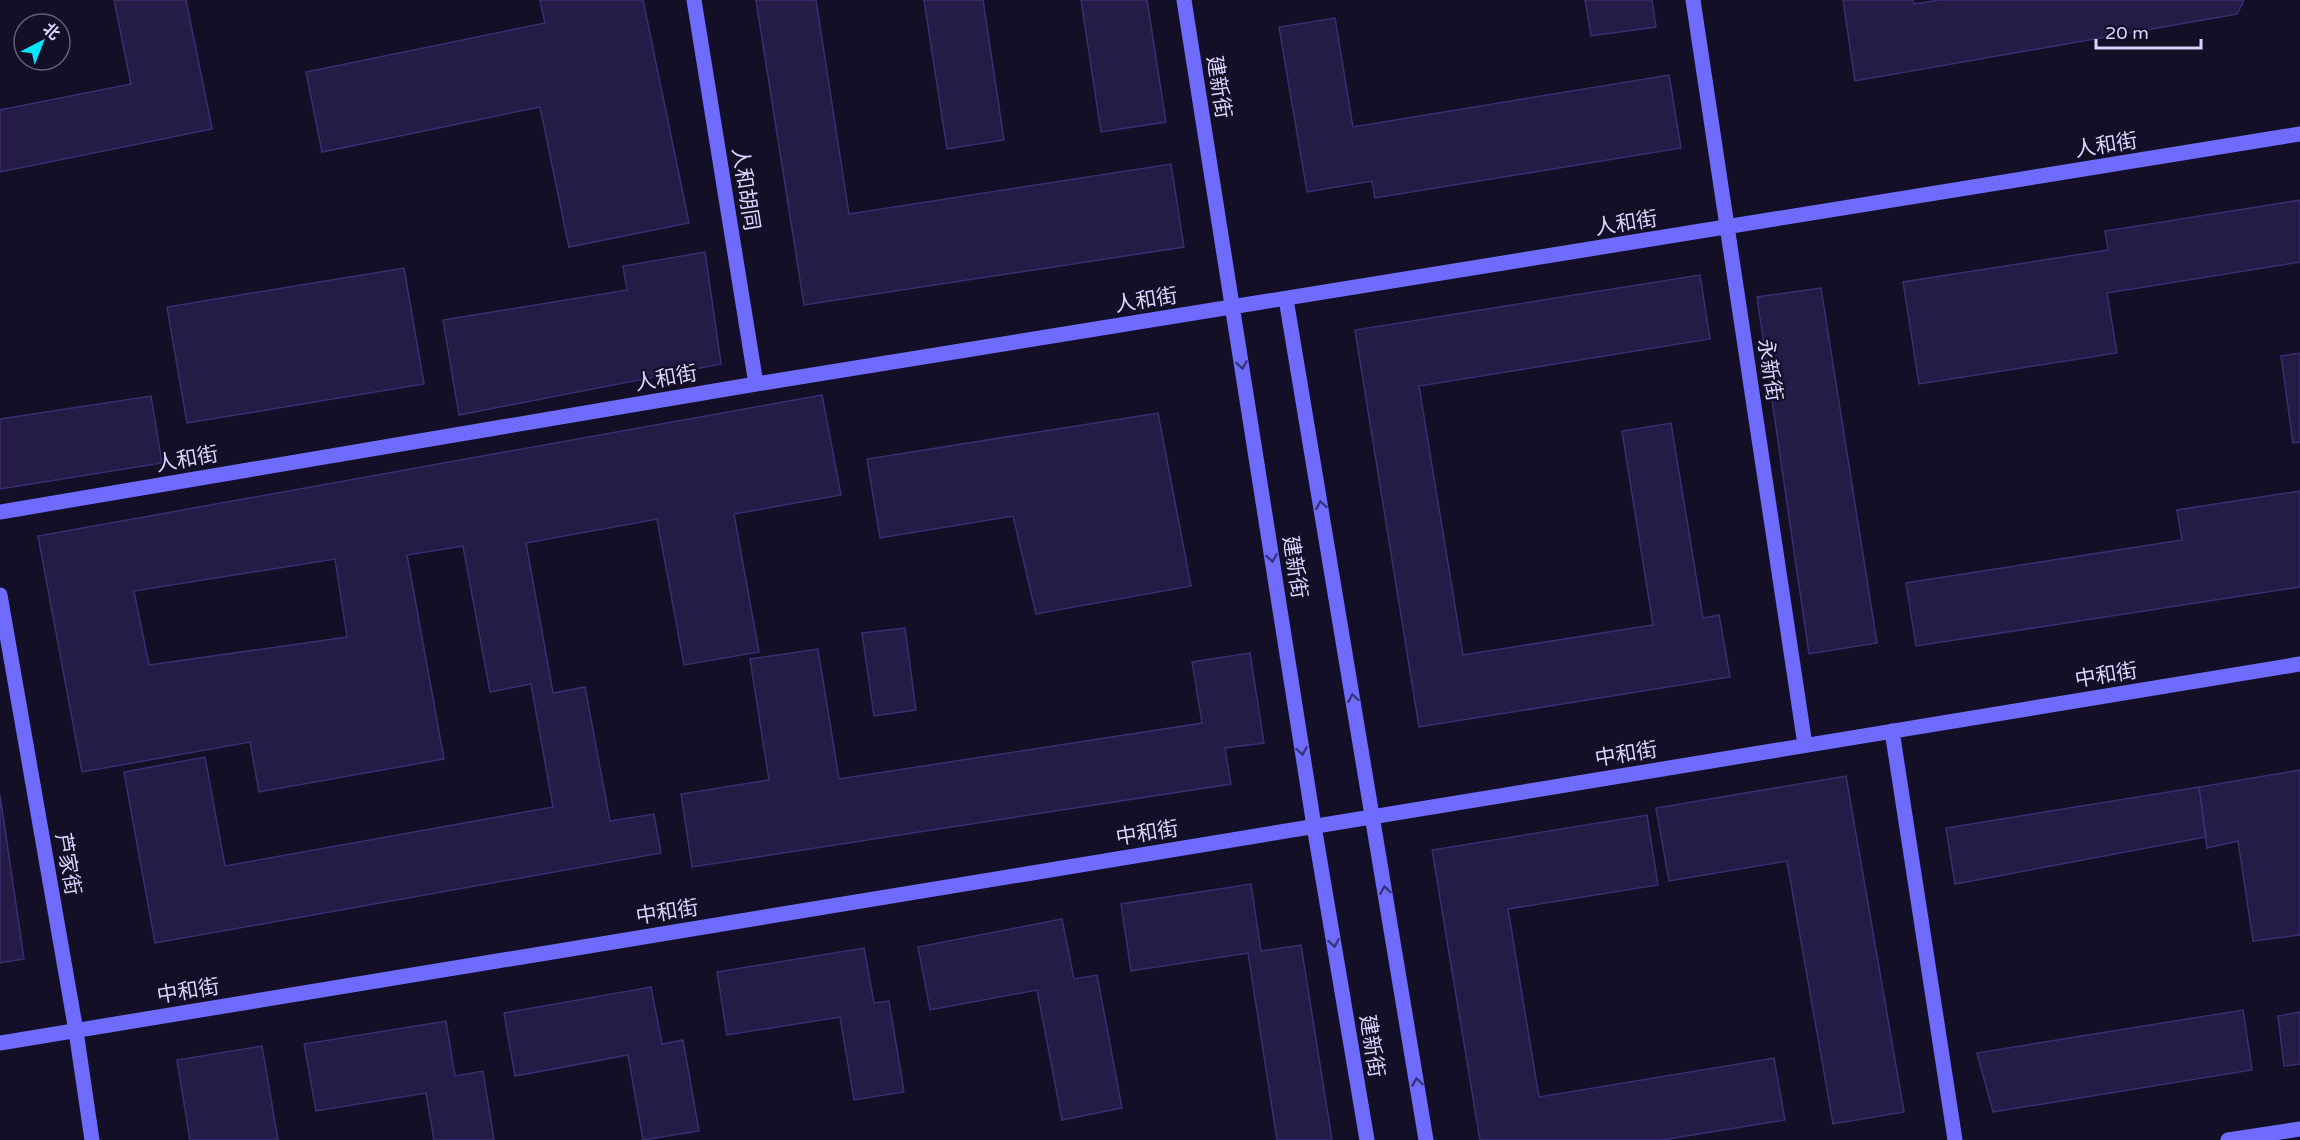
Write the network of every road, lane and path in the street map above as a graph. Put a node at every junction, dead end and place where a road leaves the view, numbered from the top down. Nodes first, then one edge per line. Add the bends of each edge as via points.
1 (694, 0) edge
2 (1184, 0) edge
3 (1693, 0) edge
4 (2300, 134) edge
5 (1727, 227) junction
6 (1286, 299) junction
7 (1233, 308) junction
8 (756, 384) junction
9 (0, 512) edge
10 (0, 595) edge
11 (2300, 664) edge
12 (1892, 731) junction
13 (1805, 746) junction
14 (1373, 817) junction
15 (1314, 826) junction
16 (76, 1031) junction
17 (0, 1043) edge
18 (2300, 1129) edge
19 (92, 1140) edge
20 (1366, 1140) edge
21 (1426, 1140) edge
22 (1955, 1140) edge
23 (2228, 1140) edge

1 - 8 street, 人和胡同
2 - 7 street, 建新街
3 - 5 street, 永新街
4 - 5 street, 人和街
5 - 6 street, 人和街
5 - 13 street, 永新街
6 - 7 street, 人和街
14 -> 6 street, 建新街
7 - 8 street, 人和街
7 -> 15 street, 建新街
8 - 9 street, 人和街
10 - 16 street, 芦家街
11 - 12 street, 中和街
12 - 13 street, 中和街
12 - 22 street
13 - 14 street, 中和街
14 - 15 street, 中和街
21 -> 14 street, 建新街
15 - 16 street, 中和街
15 -> 20 street, 建新街
16 - 17 street, 中和街
16 - 19 street, 芦家街
18 - 23 street

